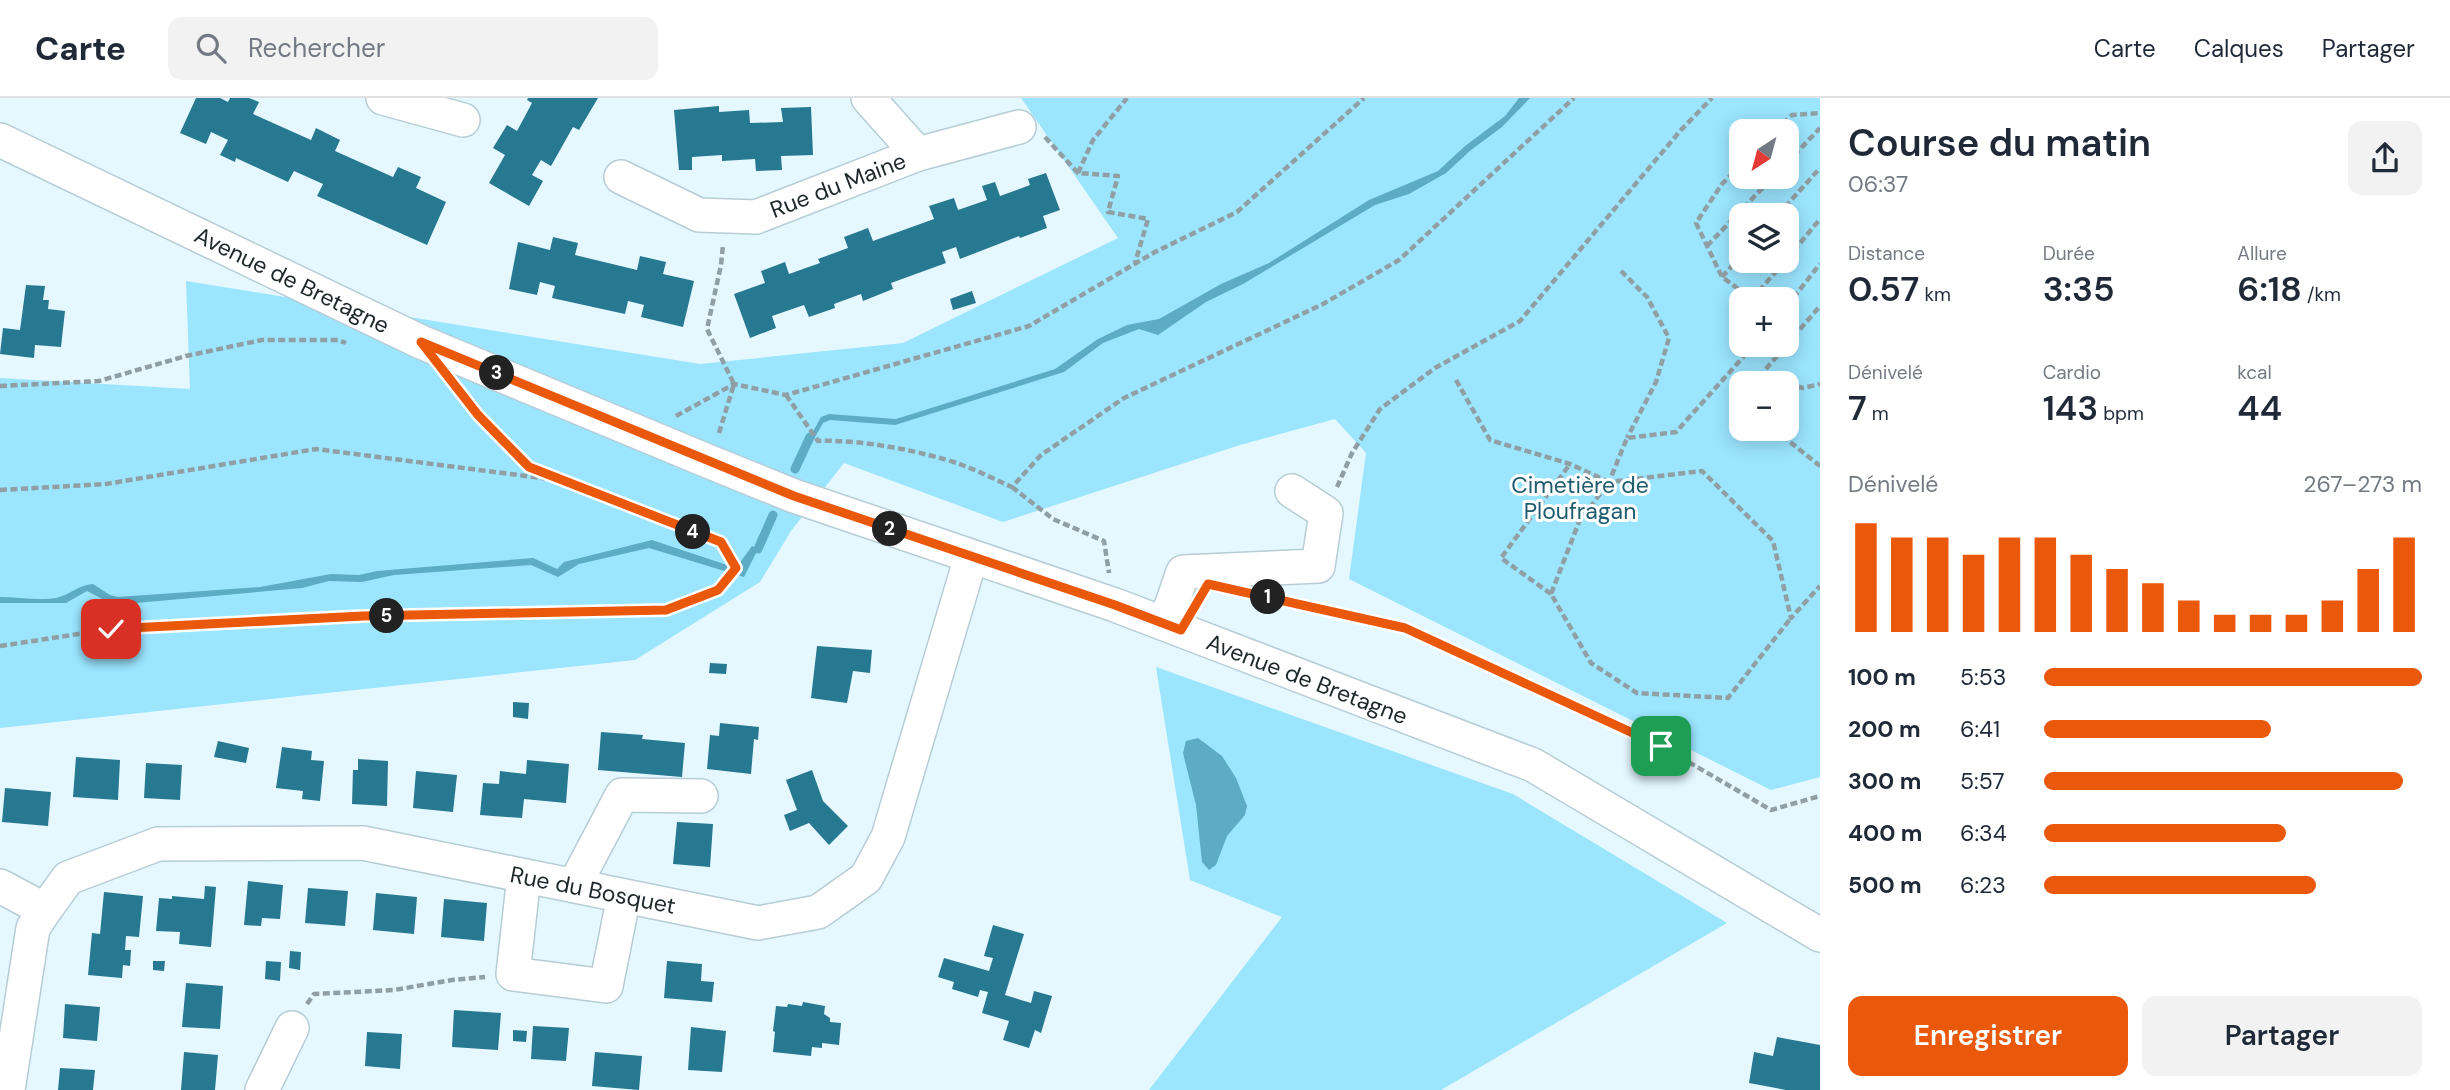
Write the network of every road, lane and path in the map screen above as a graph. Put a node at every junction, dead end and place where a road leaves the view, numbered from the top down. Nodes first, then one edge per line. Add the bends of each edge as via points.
1 (383, 98) edge
2 (868, 98) edge
3 (1127, 98) edge
4 (1364, 98) edge
5 (1574, 98) edge
6 (1713, 98) edge
7 (1820, 113) edge
8 (1787, 119) edge
9 (463, 120) dead end
10 (1018, 127) joint
11 (1820, 128) edge
12 (0, 141) edge
13 (1799, 150) edge
14 (918, 153) junction
15 (1820, 168) edge
16 (1078, 173) junction
17 (621, 177) dead end
18 (1729, 177) edge
19 (1762, 189) edge
20 (1789, 203) edge
21 (724, 216) junction
22 (1820, 219) edge
23 (1799, 244) edge
24 (1707, 246) junction
25 (1134, 264) junction
26 (1820, 264) edge
27 (1729, 269) edge
28 (1621, 271) dead end
29 (1775, 273) edge
30 (1722, 277) junction
31 (1736, 287) edge
32 (1762, 287) edge
33 (1799, 291) edge
34 (1820, 306) edge
35 (351, 344) dead end
36 (1743, 357) edge
37 (1766, 371) edge
38 (1456, 380) dead end
39 (734, 384) junction
40 (1820, 384) edge
41 (0, 386) edge
42 (456, 387) dead end
43 (1799, 387) edge
44 (786, 395) junction
45 (644, 435) junction
46 (1627, 438) junction
47 (1789, 441) edge
48 (710, 462) junction
49 (1570, 464) junction
50 (1820, 466) edge
51 (565, 481) junction
52 (1609, 482) junction
53 (1012, 487) junction
54 (0, 490) edge
55 (1292, 491) dead end
56 (1326, 513) junction
57 (971, 557) junction
58 (1820, 586) edge
59 (1550, 594) junction
60 (1273, 599) dead end
61 (1115, 605) junction
62 (1791, 618) junction
63 (1165, 624) junction
64 (0, 646) edge
65 (701, 796) dead end
66 (1820, 796) edge
67 (524, 876) junction
68 (0, 886) edge
69 (573, 886) junction
70 (624, 896) junction
71 (45, 910) junction
72 (1820, 935) edge
73 (513, 974) junction
74 (292, 1028) joint
75 (8, 1090) edge
76 (262, 1090) edge

1 - 9 street
2 - 14 street
3 - 16 path via 1093,140
4 - 25 path via 1237,212
5 - 53 path via 1399,260 1323,304 1124,398 1041,456
6 - 56 path via 1520,321 1435,368 1380,410 1352,453
7 - 8 path
10 - 14 street, Rue du Maine
10 - 16 path via 1038,129
11 - 13 path
12 - 45 street, Avenue de Bretagne via 421,342
14 - 21 street, Rue du Maine via 756,217
15 - 20 path
16 - 25 path via 1118,176 1108,212 1148,219
17 - 21 street, Rue du Maine via 699,215
18 - 24 path via 1696,223
19 - 24 path
21 - 39 path via 721,265 706,329
22 - 23 path
24 - 30 path
25 - 44 path via 1029,326
26 - 33 path
27 - 30 path
28 - 46 path via 1647,297 1669,338 1656,382
29 - 32 path
30 - 31 path
34 - 37 path
35 - 41 path via 262,340 99,381
36 - 46 path via 1676,432
38 - 49 path via 1490,440
39 - 44 path
39 - 45 path
39 - 48 path
40 - 43 path
42 - 51 path via 529,467
44 - 53 path via 818,441 841,440 931,456
45 - 48 street, Avenue de Bretagne
46 - 52 path
47 - 50 path
48 - 57 street, Avenue de Bretagne
49 - 52 path
49 - 59 path via 1501,558
51 - 54 path via 316,449 106,484
51 - 64 path via 721,542 736,568 718,590 666,610 363,616 111,629
52 - 59 path via 1579,523
52 - 62 path via 1702,471 1773,541
53 - 61 path via 1053,519 1104,541
55 - 56 street
56 - 63 street via 1318,566 1183,572
57 - 61 street, Avenue de Bretagne
57 - 70 street, Rue du Bosquet via 888,837 866,878 818,912 758,923
58 - 62 path
59 - 62 path via 1591,663 1637,693 1728,698
60 - 66 path via 1405,628 1661,746 1771,810
61 - 63 street, Avenue de Bretagne
63 - 72 street, Avenue de Bretagne via 1533,765
65 - 69 street via 622,795
67 - 69 street, Rue du Bosquet
67 - 71 street, Rue du Bosquet via 363,843 158,844 68,878
67 - 73 street
68 - 71 street
69 - 70 street, Rue du Bosquet
70 - 73 street via 606,986
71 - 75 street, Rue du Bosquet via 33,928
73 - 74 path via 394,990 314,994
74 - 76 street

